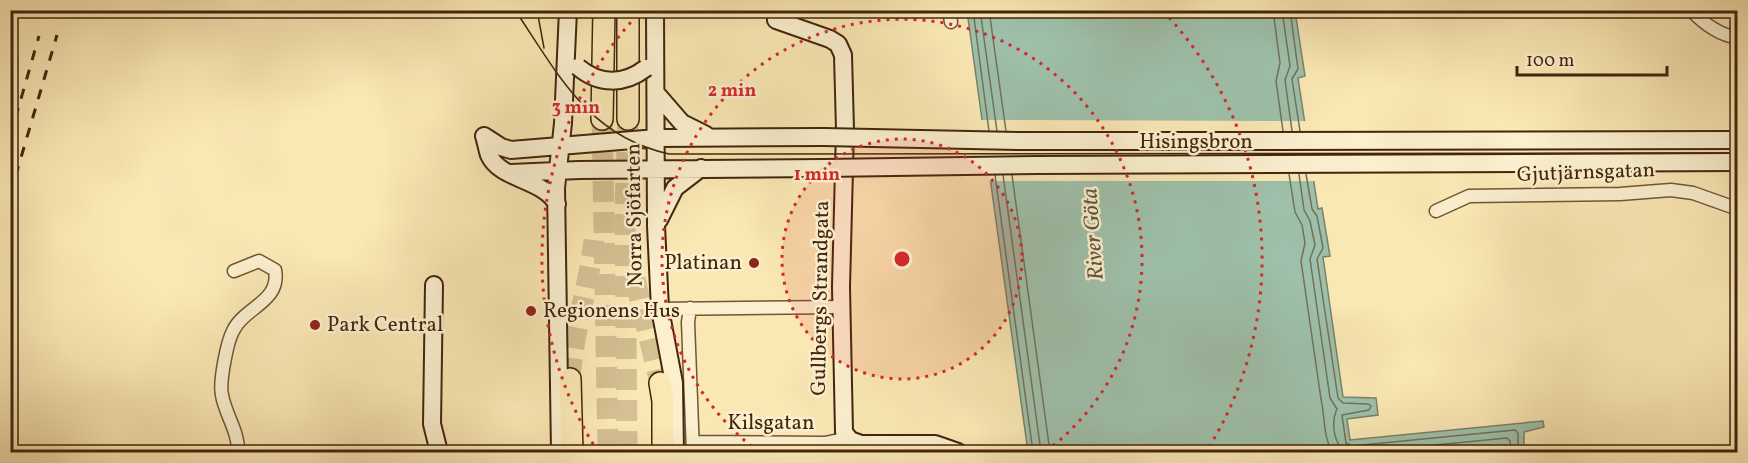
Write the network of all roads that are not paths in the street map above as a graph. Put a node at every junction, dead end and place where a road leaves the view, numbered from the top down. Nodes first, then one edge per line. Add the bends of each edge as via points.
1 (568, 10) edge
2 (604, 10) edge
3 (628, 10) edge
4 (655, 10) edge
5 (1691, 10) edge
6 (776, 20) dead end
7 (1737, 38) edge
8 (567, 41) junction
9 (650, 61) junction
10 (656, 93) junction
11 (602, 119) tunnel mouth
12 (628, 119) tunnel mouth
13 (712, 137) junction
14 (657, 138) junction
15 (1737, 140) edge
16 (561, 145) junction
17 (1737, 162) edge
18 (701, 168) junction
19 (657, 169) junction
20 (506, 170) junction
21 (557, 170) junction
22 (557, 204) junction
23 (1737, 209) edge
24 (1436, 211) dead end
25 (656, 226) junction
26 (234, 271) dead end
27 (435, 285) dead end
28 (841, 307) junction
29 (690, 308) junction
30 (660, 309) junction
31 (570, 379) tunnel mouth
32 (660, 383) tunnel mouth
33 (848, 438) junction
34 (693, 447) edge
35 (238, 453) edge
36 (438, 453) edge
37 (560, 453) edge
38 (572, 453) edge
39 (663, 453) edge
40 (675, 453) edge
41 (958, 453) edge

1 - 8 main road
2 - 11 highway
3 - 12 highway
4 - 9 main road, Norra Sjöfarten
5 - 7 street via 1702,22
6 - 28 main road, Gullbergs Strandgata via 824,36 838,44 843,55 846,130
8 - 9 main road, bridge via 578,67 590,77 622,81
8 - 16 main road
9 - 10 main road, Norra Sjöfarten
10 - 13 main road, Hisingsbron via 682,123
10 - 14 main road, Norra Sjöfarten
13 - 14 main road, Hisingsbron
13 - 15 main road, Hisingsbron, bridge via 1019,141
14 - 16 main road, Hisingsbron
14 - 19 main road, Norra Sjöfarten
16 - 20 main road, Hisingsbron via 511,150 484,136 489,156
16 - 21 main road
17 - 18 main road, Hisingsbron, bridge
18 - 19 main road, Hisingsbron
18 - 25 main road via 675,188
19 - 21 main road, Hisingsbron
19 - 25 main road, Norra Sjöfarten
20 - 21 main road, Hisingsbron
20 - 22 main road via 542,188
21 - 22 main road
22 - 37 main road
23 - 24 street, Gjutjärnsgatan via 1693,193 1671,190 1469,196
25 - 30 main road, Norra Sjöfarten
26 - 35 street via 259,261 274,270 276,280 267,298 240,319 232,332 222,395
27 - 36 main road via 432,424
28 - 29 street
28 - 33 main road, Gullbergs Strandgata via 842,427
29 - 30 street
29 - 34 street, Kilsgatan
30 - 40 main road, Norra Sjöfarten via 673,372
31 - 38 highway
32 - 39 highway
33 - 34 street, Kilsgatan via 825,443
33 - 41 main road via 871,445 935,444

